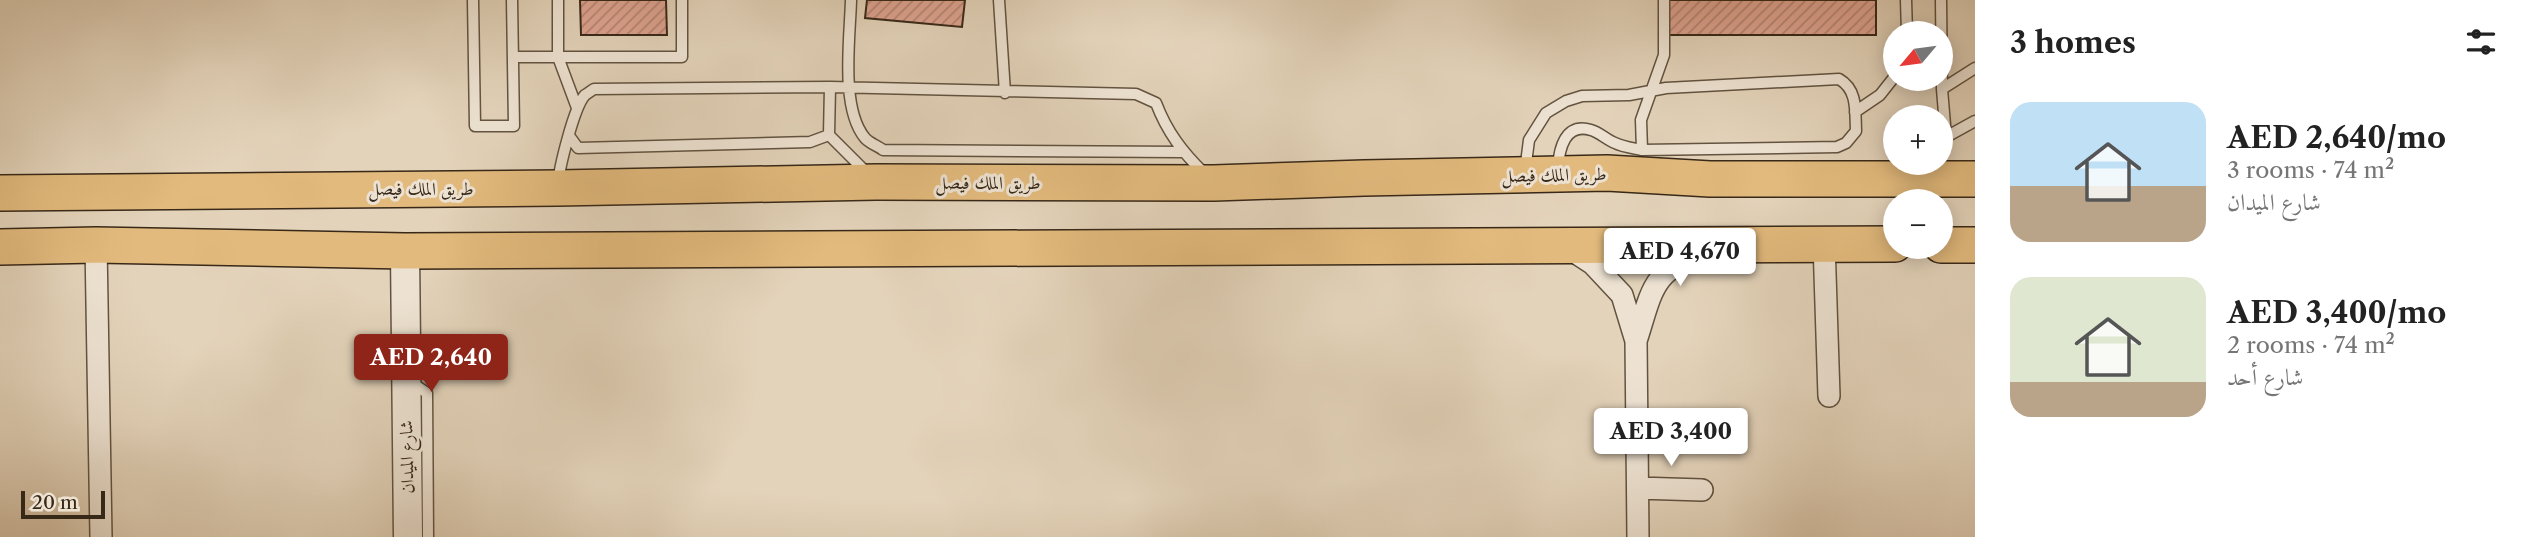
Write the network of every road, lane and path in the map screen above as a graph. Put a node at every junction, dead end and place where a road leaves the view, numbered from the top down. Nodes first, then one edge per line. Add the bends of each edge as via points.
1 (473, 0) edge
2 (512, 0) edge
3 (558, 0) edge
4 (682, 0) edge
5 (851, 0) edge
6 (999, 0) edge
7 (1664, 0) edge
8 (1906, 0) edge
9 (1941, 0) edge
10 (1907, 21) edge
11 (1941, 21) edge
12 (513, 57) junction
13 (558, 57) junction
14 (1975, 68) edge
15 (1953, 82) edge
16 (830, 87) junction
17 (849, 88) junction
18 (1650, 91) junction
19 (1883, 91) edge
20 (1005, 93) junction
21 (577, 108) junction
22 (1855, 112) junction
23 (1975, 121) edge
24 (1953, 132) edge
25 (829, 135) junction
26 (570, 137) junction
27 (1642, 150) junction
28 (1182, 152) junction
29 (1883, 168) edge
30 (1953, 172) edge
31 (1541, 175) junction
32 (1975, 179) edge
33 (876, 182) junction
34 (1214, 183) junction
35 (558, 188) junction
36 (0, 193) edge
37 (1824, 243) junction
38 (1883, 244) edge
39 (96, 245) junction
40 (1734, 245) junction
41 (1953, 245) edge
42 (1975, 245) edge
43 (1565, 246) junction
44 (0, 247) edge
45 (405, 251) junction
46 (1636, 341) junction
47 (406, 379) junction
48 (1829, 396) dead end
49 (1638, 488) junction
50 (1702, 490) dead end
51 (102, 537) edge
52 (408, 537) edge
53 (428, 537) edge
54 (1638, 537) edge

1 - 12 lane via 475,127 514,126
2 - 12 lane
3 - 13 lane
4 - 13 lane via 682,57
5 - 17 lane
6 - 20 lane
7 - 18 lane via 1664,55
8 - 10 lane
9 - 11 lane
12 - 13 lane
13 - 21 lane
14 - 15 lane
16 - 17 lane
16 - 21 lane via 594,89
16 - 25 lane
17 - 20 lane
17 - 28 lane via 854,117 866,139 883,150
18 - 22 lane via 1839,79 1853,92
18 - 27 lane via 1640,120
18 - 31 lane via 1582,96 1546,113 1529,140
19 - 22 lane
20 - 28 lane via 1136,94 1156,103
21 - 26 lane
22 - 27 lane via 1856,131 1837,147
23 - 24 lane
25 - 26 lane via 810,142 578,148
25 - 33 lane
26 - 35 lane
27 - 31 lane via 1578,129 1562,141
28 - 34 lane
29 - 31 main road, طريق الملك فيصل via 1710,178
30 - 32 main road, طريق الملك فيصل
31 - 34 main road, طريق الملك فيصل
33 - 34 main road, طريق الملك فيصل
33 - 35 main road, طريق الملك فيصل
35 - 36 main road, طريق الملك فيصل
37 - 38 main road
37 - 40 main road
37 - 48 street
39 - 44 main road
39 - 45 main road
39 - 51 street
40 - 43 main road
40 - 46 street via 1683,260 1658,279
41 - 42 main road
43 - 45 main road
43 - 46 street via 1593,264 1622,295
45 - 47 street, شارع الميدان
46 - 49 street
47 - 52 street, شارع الميدان
47 - 53 lane via 427,393
49 - 50 street
49 - 54 street

